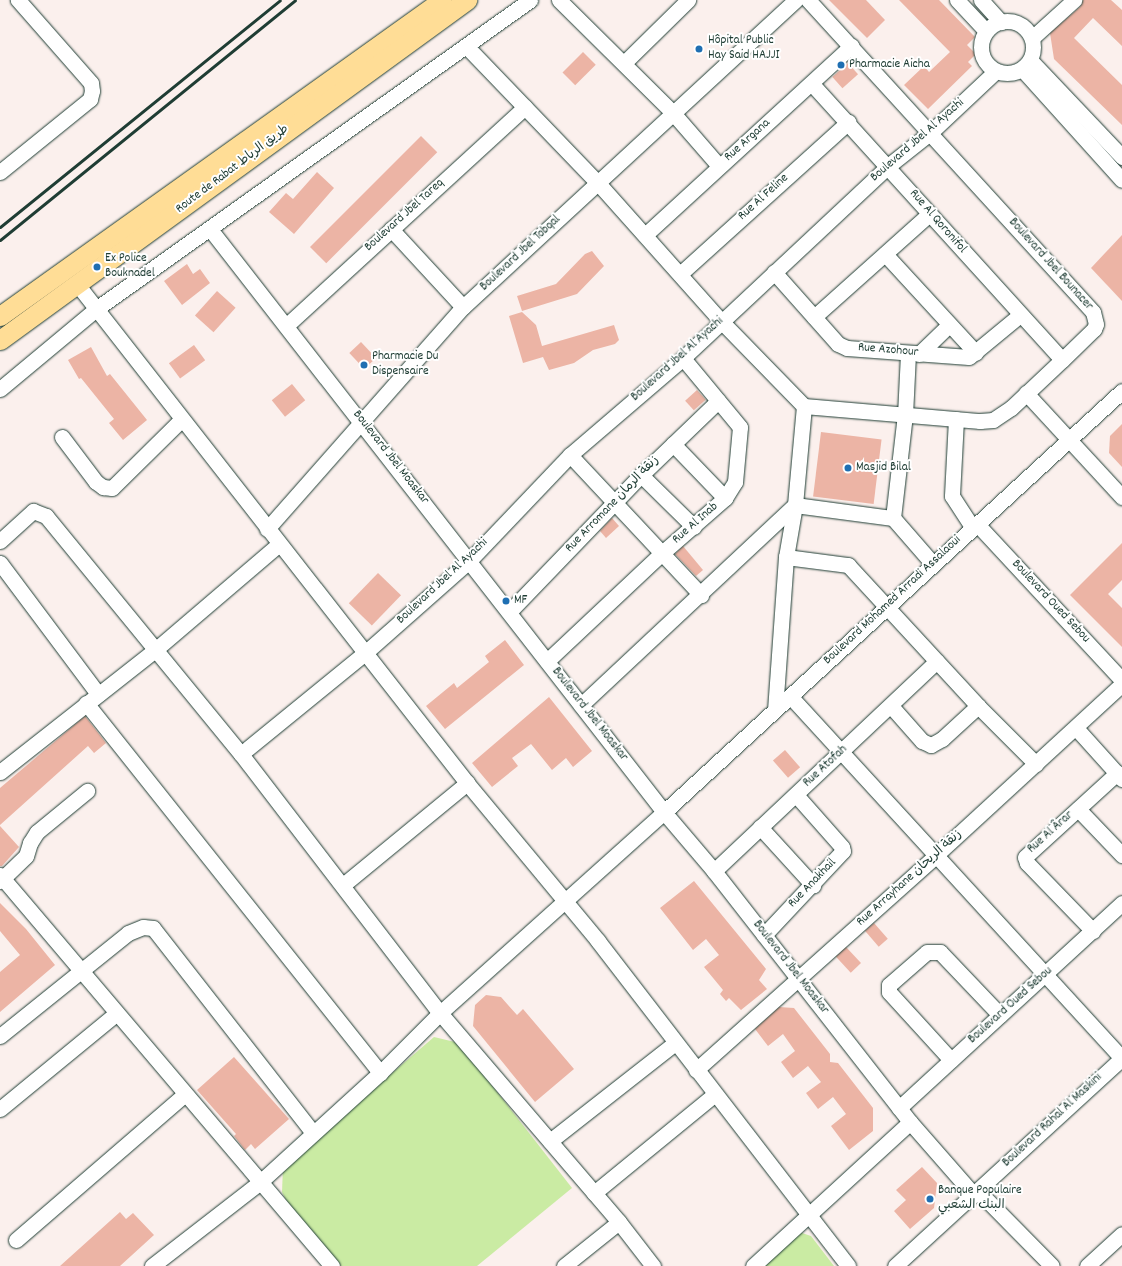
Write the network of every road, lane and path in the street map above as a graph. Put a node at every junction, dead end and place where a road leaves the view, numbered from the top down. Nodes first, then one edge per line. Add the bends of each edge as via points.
1 (18, 0) edge
2 (442, 0) edge
3 (467, 0) edge
4 (530, 0) edge
5 (559, 0) edge
6 (688, 0) edge
7 (796, 0) edge
8 (808, 0) edge
9 (957, 0) edge
10 (981, 0) edge
11 (1074, 0) edge
12 (1001, 22) junction
13 (986, 31) junction
14 (1032, 38) junction
15 (467, 46) junction
16 (851, 46) junction
17 (624, 63) junction
18 (1026, 65) junction
19 (996, 71) junction
20 (812, 84) junction
21 (525, 107) junction
22 (673, 114) junction
23 (848, 122) junction
24 (931, 132) junction
25 (1122, 157) edge
26 (719, 166) junction
27 (888, 166) junction
28 (0, 172) edge
29 (1122, 180) edge
30 (598, 183) junction
31 (929, 214) junction
32 (210, 229) junction
33 (391, 229) junction
34 (645, 235) junction
35 (885, 254) junction
36 (774, 272) junction
37 (680, 274) junction
38 (77, 284) junction
39 (463, 307) junction
40 (96, 309) junction
41 (0, 316) edge
42 (814, 316) junction
43 (1020, 316) junction
44 (721, 321) junction
45 (286, 326) junction
46 (948, 326) junction
47 (0, 340) edge
48 (976, 353) junction
49 (914, 354) junction
50 (683, 358) junction
51 (1062, 360) junction
52 (0, 389) edge
53 (1122, 391) edge
54 (1026, 393) junction
55 (718, 401) junction
56 (804, 406) junction
57 (905, 415) junction
58 (182, 419) junction
59 (956, 420) junction
60 (363, 422) junction
61 (62, 437) dead end
62 (1069, 440) junction
63 (673, 444) junction
64 (570, 455) junction
65 (641, 475) junction
66 (1122, 497) edge
67 (725, 498) junction
68 (614, 504) junction
69 (795, 505) junction
70 (893, 518) junction
71 (975, 526) junction
72 (694, 527) junction
73 (267, 529) junction
74 (0, 541) edge
75 (279, 544) junction
76 (662, 553) junction
77 (786, 557) junction
78 (469, 561) junction
79 (0, 563) edge
80 (933, 564) junction
81 (701, 595) junction
82 (887, 607) junction
83 (510, 611) junction
84 (155, 650) junction
85 (365, 653) junction
86 (547, 661) junction
87 (937, 661) junction
88 (1122, 680) edge
89 (1122, 684) edge
90 (790, 696) junction
91 (92, 698) junction
92 (581, 705) junction
93 (891, 706) junction
94 (978, 706) junction
95 (775, 710) junction
96 (1076, 728) junction
97 (241, 754) junction
98 (841, 754) junction
99 (1036, 764) junction
100 (0, 772) edge
101 (1120, 776) edge
102 (467, 783) junction
103 (87, 790) dead end
104 (796, 795) junction
105 (1078, 809) junction
106 (664, 812) junction
107 (760, 827) junction
108 (1122, 855) edge
109 (935, 856) junction
110 (714, 872) junction
111 (1, 878) edge
112 (813, 885) junction
113 (343, 886) junction
114 (566, 901) junction
115 (1122, 903) edge
116 (1093, 931) junction
117 (764, 935) junction
118 (80, 971) junction
119 (1047, 974) junction
120 (799, 980) junction
121 (116, 1013) junction
122 (440, 1013) junction
123 (1000, 1015) junction
124 (0, 1036) edge
125 (675, 1043) junction
126 (1122, 1058) edge
127 (952, 1060) junction
128 (696, 1070) junction
129 (380, 1073) junction
130 (715, 1094) junction
131 (184, 1095) junction
132 (899, 1108) junction
133 (0, 1109) edge
134 (910, 1122) junction
135 (313, 1133) junction
136 (550, 1141) junction
137 (259, 1183) junction
138 (594, 1193) junction
139 (976, 1193) junction
140 (808, 1215) junction
141 (619, 1222) junction
142 (1122, 1234) edge
143 (16, 1240) dead end
144 (152, 1266) edge
145 (332, 1266) edge
146 (564, 1266) edge
147 (654, 1266) edge
148 (753, 1266) edge
149 (848, 1266) edge
150 (895, 1266) edge
151 (1052, 1266) edge
152 (1088, 1266) edge

1 - 28 street via 91,83 92,91 90,99
2 - 41 main road, Route de Rabat طريق الرباط
3 - 38 main road, Route de Rabat طريق الرباط
4 - 15 street
5 - 17 street
6 - 17 street
7 - 22 street, Boulevard Jbel Tobqal
8 - 16 street, Boulevard Jbel Bounacer
9 - 13 street
10 - 12 street
11 - 14 street
12 - 13 street
12 - 14 street via 1017,23 1025,28
13 - 19 street via 981,53 986,63
14 - 18 street via 1034,50
15 - 21 street
15 - 32 street
16 - 20 street, Rue Argana
16 - 24 street, Boulevard Jbel Bounacer
17 - 22 street
18 - 19 street via 1011,74
18 - 25 street
18 - 29 street
19 - 24 street, Boulevard Jbel Al Ayachi
20 - 23 street, Rue Al Qoronifol
20 - 26 street, Rue Argana
21 - 30 street
21 - 33 street, Boulevard Jbel Tareq
22 - 26 street
22 - 30 street, Boulevard Jbel Tobqal
23 - 27 street, Rue Al Qoronifol
23 - 37 street, Rue Al Feline
24 - 27 street, Boulevard Jbel Al Ayachi
24 - 51 street, Boulevard Jbel Bounacer via 1093,312 1096,324 1094,329
26 - 34 street, Rue Argana
27 - 31 street, Rue Al Qoronifol
27 - 36 street, Boulevard Jbel Al Ayachi
30 - 34 street
30 - 39 street, Boulevard Jbel Tobqal
31 - 35 street
31 - 43 street, Rue Al Qoronifol
32 - 40 street
32 - 45 street, Boulevard Jbel Moaskar
33 - 39 street
33 - 45 street, Boulevard Jbel Tareq
34 - 37 street
35 - 42 street
35 - 46 street
36 - 42 street, Rue Azohour
36 - 44 street, Boulevard Jbel Al Ayachi
37 - 44 street
38 - 40 street
38 - 47 main road, Route de Rabat طريق الرباط
39 - 60 street, Boulevard Jbel Tobqal
40 - 52 street
40 - 58 street
42 - 49 street, Rue Azohour via 838,344 847,348
43 - 48 street, Rue Azohour
43 - 51 street, Rue Al Qoronifol
44 - 50 street, Boulevard Jbel Al Ayachi
44 - 56 street
45 - 60 street, Boulevard Jbel Moaskar
46 - 48 street
46 - 49 street
48 - 49 street, Rue Azohour via 962,358
49 - 57 street
50 - 55 street, Rue Al Inab
50 - 64 street, Boulevard Jbel Al Ayachi
51 - 54 street, Boulevard Jbel Bounacer
53 - 62 street, Boulevard Mohamed Arradi Assalaoui
54 - 59 street, Boulevard Jbel Bounacer via 994,420
54 - 62 street
55 - 63 street, Rue Arromane زنقة الرمان
55 - 67 street, Rue Al Inab via 740,427 735,482
56 - 57 street, Boulevard Jbel Bounacer
56 - 69 street
57 - 59 street, Boulevard Jbel Bounacer
57 - 70 street
58 - 61 street via 112,488 103,487 96,482
58 - 73 street
59 - 71 street, Boulevard Oued Sebou via 952,496
60 - 73 street, Boulevard Jbel Tobqal
60 - 78 street, Boulevard Jbel Moaskar
62 - 66 street
62 - 71 street, Boulevard Mohamed Arradi Assalaoui
63 - 65 street, Rue Arromane زنقة الرمان
63 - 67 street
64 - 68 street
64 - 78 street, Boulevard Jbel Al Ayachi
65 - 68 street, Rue Arromane زنقة الرمان
65 - 72 street
67 - 72 street, Rue Al Inab
68 - 76 street
68 - 83 street, Rue Arromane زنقة الرمان
69 - 70 street
69 - 77 street
69 - 81 street
70 - 80 street
71 - 80 street, Boulevard Mohamed Arradi Assalaoui
71 - 88 street, Boulevard Oued Sebou
72 - 76 street, Rue Al Inab
73 - 75 street
74 - 84 street via 32,511 42,513
75 - 84 street
75 - 85 street
76 - 81 street
76 - 86 street, Rue Al Inab
77 - 82 street via 848,565
77 - 95 street
78 - 83 street, Boulevard Jbel Moaskar
78 - 85 street, Boulevard Jbel Al Ayachi
79 - 91 street
80 - 82 street, Boulevard Mohamed Arradi Assalaoui
81 - 92 street
82 - 87 street
82 - 90 street, Boulevard Mohamed Arradi Assalaoui
83 - 86 street, Boulevard Jbel Moaskar
84 - 91 street
84 - 97 street
85 - 97 street, Boulevard Jbel Al Ayachi
85 - 102 street
86 - 92 street, Boulevard Jbel Moaskar
87 - 93 street, Rue Atofah
87 - 94 street
89 - 96 street, Rue Arrayhane زنقة الريحان
90 - 95 street, Boulevard Mohamed Arradi Assalaoui
90 - 98 street
91 - 100 street
91 - 129 street
92 - 106 street, Boulevard Jbel Moaskar
93 - 94 street via 922,741 931,746
93 - 98 street, Rue Atofah
94 - 99 street
95 - 106 street, Boulevard Mohamed Arradi Assalaoui
96 - 99 street, Rue Arrayhane زنقة الريحان
96 - 101 street
97 - 113 street
98 - 104 street, Rue Atofah
98 - 109 street
99 - 109 street, Rue Arrayhane زنقة الريحان
101 - 105 street, Rue Al Ârar
102 - 113 street
102 - 114 street
103 - 111 street via 37,832 26,856
104 - 107 street, Rue Atofah
104 - 112 street, Rue Anakhail via 843,848 840,857
105 - 108 street
105 - 116 street, Rue Al Ârar via 1026,855 1025,860
106 - 110 street, Boulevard Jbel Moaskar
106 - 114 street, Boulevard Mohamed Arradi Assalaoui
107 - 110 street, Rue Atofah
107 - 112 street
109 - 119 street
109 - 120 street, Rue Arrayhane زنقة الريحان
110 - 117 street, Boulevard Jbel Moaskar
111 - 118 street
112 - 117 street, Rue Anakhail
113 - 122 street
114 - 122 street, Boulevard Mohamed Arradi Assalaoui
114 - 125 street
115 - 116 street, Boulevard Oued Sebou
116 - 119 street, Boulevard Oued Sebou
117 - 120 street, Boulevard Jbel Moaskar
118 - 121 street
118 - 124 street
118 - 135 street via 128,933 143,926 154,928
119 - 123 street, Boulevard Oued Sebou
119 - 126 street
120 - 128 street, Rue Arrayhane زنقة الريحان
120 - 132 street, Boulevard Jbel Moaskar
121 - 131 street
121 - 133 street
122 - 129 street, Boulevard Mohamed Arradi Assalaoui
122 - 136 street
123 - 127 street, Boulevard Oued Sebou
123 - 127 street via 940,952 927,952 889,985 889,992
125 - 128 street
125 - 136 street
126 - 139 street, Boulevard Rahal Al Maskini
127 - 132 street, Boulevard Oued Sebou
128 - 130 street
129 - 135 street, Boulevard Mohamed Arradi Assalaoui
130 - 138 street
130 - 140 street
131 - 137 street
131 - 143 street
132 - 134 street, Boulevard Jbel Moaskar
134 - 139 street, Boulevard Jbel Moaskar
134 - 140 street
135 - 137 street, Boulevard Mohamed Arradi Assalaoui
136 - 138 street
137 - 144 street, Boulevard Mohamed Arradi Assalaoui
137 - 145 street
138 - 141 street
139 - 150 street, Boulevard Rahal Al Maskini
139 - 151 street, Boulevard Jbel Moaskar
140 - 148 street
140 - 149 street
141 - 146 street
141 - 147 street
142 - 152 street

